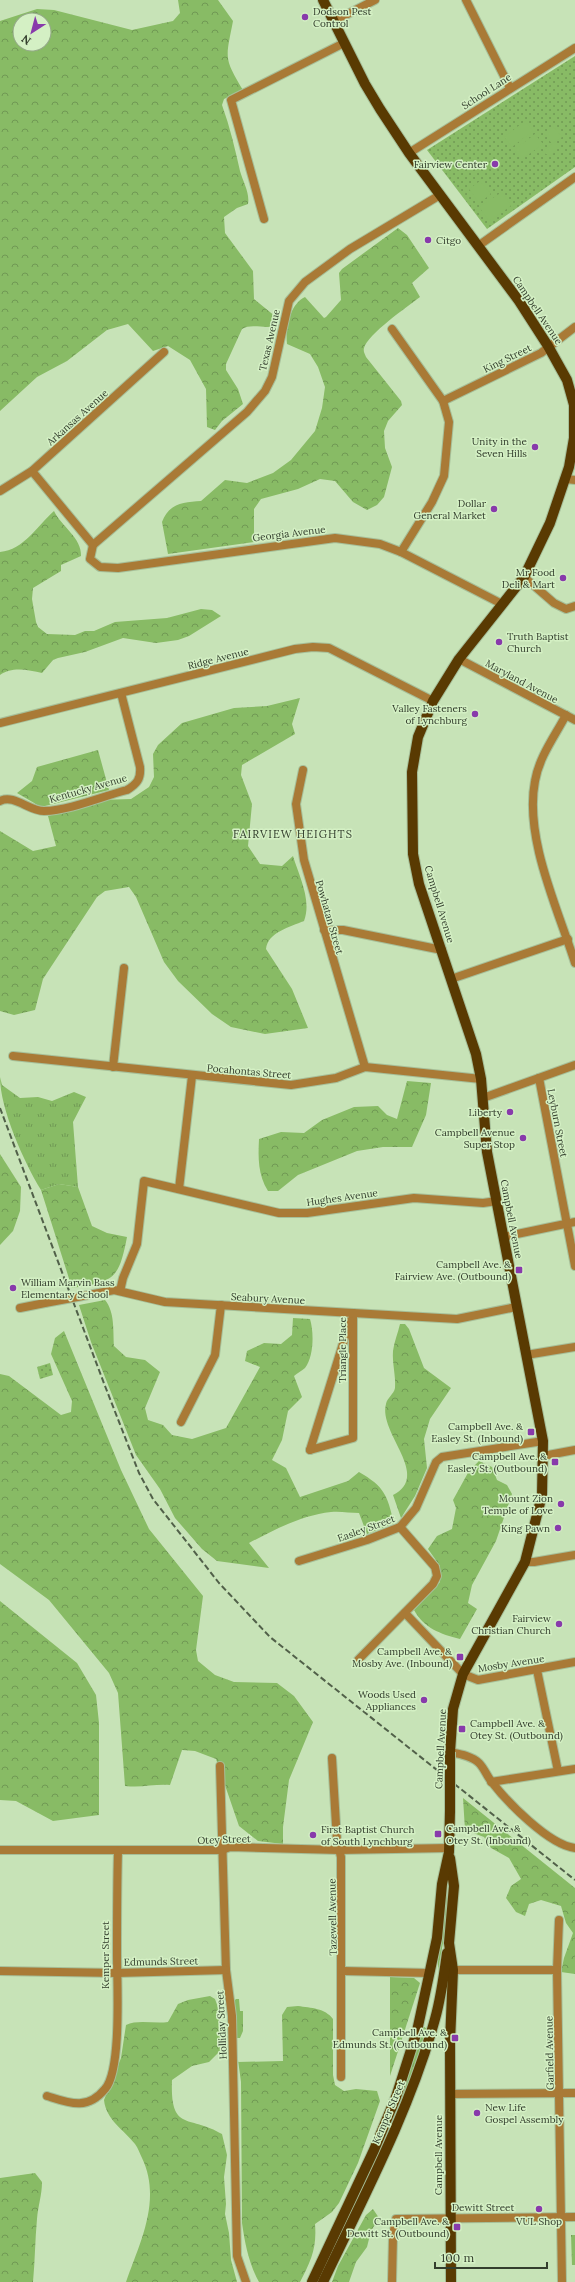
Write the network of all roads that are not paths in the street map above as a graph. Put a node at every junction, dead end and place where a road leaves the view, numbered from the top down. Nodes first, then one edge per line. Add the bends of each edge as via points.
1 (323, 0) edge
2 (375, 0) edge
3 (466, 0) edge
4 (334, 21) junction
5 (344, 43) junction
6 (575, 48) edge
7 (510, 88) junction
8 (409, 153) junction
9 (575, 177) edge
10 (440, 195) junction
11 (264, 219) dead end
12 (478, 246) junction
13 (575, 327) edge
14 (392, 329) dead end
15 (548, 346) junction
16 (164, 352) dead end
17 (443, 400) junction
18 (32, 470) junction
19 (571, 480) edge
20 (0, 491) edge
21 (93, 545) junction
22 (401, 552) junction
23 (524, 577) junction
24 (502, 604) junction
25 (575, 606) edge
26 (459, 659) junction
27 (121, 693) junction
28 (433, 701) junction
29 (566, 716) junction
30 (575, 720) edge
31 (0, 723) edge
32 (303, 770) dead end
33 (0, 801) edge
34 (324, 930) junction
35 (568, 940) junction
36 (442, 950) junction
37 (575, 963) edge
38 (124, 968) dead end
39 (451, 978) junction
40 (13, 1056) dead end
41 (575, 1065) edge
42 (113, 1067) junction
43 (365, 1067) junction
44 (192, 1076) junction
45 (539, 1078) junction
46 (481, 1079) junction
47 (483, 1098) junction
48 (179, 1189) junction
49 (497, 1201) junction
50 (571, 1223) edge
51 (503, 1237) junction
52 (575, 1266) edge
53 (120, 1291) junction
54 (221, 1305) junction
55 (516, 1307) junction
56 (20, 1308) dead end
57 (352, 1313) junction
58 (575, 1347) edge
59 (526, 1354) junction
60 (181, 1422) dead end
61 (543, 1440) junction
62 (575, 1450) edge
63 (543, 1456) junction
64 (400, 1527) junction
65 (575, 1555) edge
66 (299, 1561) dead end
67 (525, 1562) junction
68 (405, 1613) junction
69 (358, 1660) dead end
70 (575, 1662) edge
71 (537, 1670) junction
72 (463, 1674) junction
73 (450, 1752) junction
74 (332, 1758) dead end
75 (220, 1766) dead end
76 (575, 1769) edge
77 (558, 1772) junction
78 (491, 1782) junction
79 (575, 1848) edge
80 (0, 1850) edge
81 (118, 1850) junction
82 (222, 1850) junction
83 (339, 1850) junction
84 (449, 1850) junction
85 (559, 1920) dead end
86 (449, 1943) junction
87 (226, 1970) junction
88 (453, 1970) junction
89 (557, 1970) junction
90 (0, 1972) edge
91 (117, 1972) junction
92 (343, 1972) junction
93 (430, 1973) junction
94 (421, 2014) junction
95 (435, 2019) junction
96 (450, 2028) junction
97 (341, 2077) dead end
98 (560, 2093) junction
99 (575, 2093) edge
100 (451, 2094) junction
101 (47, 2096) dead end
102 (450, 2217) junction
103 (562, 2217) junction
104 (575, 2217) edge
105 (246, 2282) edge
106 (312, 2282) edge
107 (323, 2282) edge
108 (392, 2282) edge
109 (451, 2282) edge
110 (562, 2282) edge

1 - 4 main road, Campbell Avenue
2 - 4 street
3 - 7 street
4 - 5 main road, Campbell Avenue
5 - 8 main road, Campbell Avenue via 365,84
5 - 11 street via 232,100
6 - 7 street, School Lane
7 - 8 street, School Lane
8 - 10 main road, Campbell Avenue
9 - 12 street
10 - 12 main road, Campbell Avenue
10 - 21 street, Texas Avenue via 350,248 305,282 289,302 272,377 265,391 247,412
12 - 15 main road, Campbell Avenue via 519,300
13 - 15 street, King Street
14 - 17 street
15 - 17 street, King Street via 540,353
15 - 19 main road, Campbell Avenue via 567,380 574,405
16 - 18 street, Arkansas Avenue
17 - 22 street via 449,422 444,476 432,502
18 - 20 street, Arkansas Avenue
18 - 21 street
19 - 23 main road, Campbell Avenue
21 - 22 street, Georgia Avenue via 90,554 92,563 100,567 118,568 335,538 380,544
22 - 24 street, Georgia Avenue
23 - 24 main road, Campbell Avenue
23 - 25 street via 554,603 566,609
24 - 26 main road, Campbell Avenue
26 - 28 main road, Campbell Avenue
26 - 29 street, Maryland Avenue
27 - 28 street, Ridge Avenue via 295,649 314,647 329,648
27 - 31 street, Ridge Avenue
27 - 33 street, Kentucky Avenue via 140,767 140,776 136,784 127,790 43,811 10,800
28 - 36 main road, Campbell Avenue via 418,737 412,772 412,854 419,884
29 - 30 street, Maryland Avenue
29 - 35 street via 541,761 535,782 534,818 536,845
32 - 34 street, Powhatan Street via 296,804 304,860
34 - 36 street via 343,930
34 - 43 street, Powhatan Street
35 - 37 street
35 - 39 street
36 - 39 main road, Campbell Avenue
38 - 42 street
39 - 46 main road, Campbell Avenue via 476,1054
40 - 42 street, Pocahontas Street
41 - 45 street
42 - 44 street, Pocahontas Street
43 - 44 street, Pocahontas Street via 336,1078 291,1085
43 - 46 street, Pocahontas Street
44 - 48 street
45 - 47 street
45 - 50 street, Leyburn Street
46 - 47 main road, Campbell Avenue
47 - 49 main road, Campbell Avenue via 487,1152
48 - 49 street, Hughes Avenue via 279,1213 307,1213 414,1198 483,1203
48 - 53 street, Hughes Avenue via 144,1181 137,1244
49 - 51 main road, Campbell Avenue
50 - 51 street
50 - 52 street, Leyburn Street
51 - 55 main road, Campbell Avenue
53 - 54 street, Seabury Avenue via 165,1302
53 - 56 street, Seabury Avenue, bridge
54 - 57 street, Seabury Avenue
54 - 60 street via 215,1355
55 - 57 street, Seabury Avenue via 457,1319
55 - 59 main road, Campbell Avenue
57 - 57 street, Triangle Place via 328,1392 310,1450 353,1438
58 - 59 street
59 - 61 main road, Campbell Avenue
61 - 63 main road, Campbell Avenue
61 - 64 street, Easley Street via 442,1457 436,1462 416,1508
62 - 63 street
63 - 67 main road, Campbell Avenue via 542,1495
64 - 66 street, Easley Street
64 - 68 street via 435,1567 437,1576 433,1584
65 - 67 street
67 - 72 main road, Campbell Avenue
68 - 69 street
68 - 72 street
70 - 71 street, Mosby Avenue
71 - 72 street, Mosby Avenue via 478,1680
71 - 77 street
72 - 73 main road, Campbell Avenue via 453,1709
73 - 78 street via 470,1757 478,1763
73 - 84 main road, Campbell Avenue, bridge
74 - 83 street, Tazewell Avenue
75 - 82 street, Holliday Street
76 - 77 street
77 - 78 street
78 - 79 street via 506,1799 553,1840
80 - 81 street, Otey Street
81 - 82 street, Otey Street
81 - 91 street, Kemper Street
82 - 83 street, Otey Street via 230,1847
82 - 87 street, Holliday Street
83 - 84 street, Otey Street
83 - 92 street, Tazewell Avenue
84 - 86 main road, Campbell Avenue via 454,1886
84 - 93 main road, Campbell Avenue
85 - 89 street, Garfield Avenue
86 - 88 main road, Campbell Avenue
86 - 95 main road, Kemper Street
87 - 91 street, Edmunds Street
87 - 105 street, Holliday Street via 232,2016 237,2256
88 - 89 street
88 - 96 main road, Campbell Avenue
89 - 98 street, Garfield Avenue
90 - 91 street, Edmunds Street
91 - 101 street, Kemper Street via 116,2042 106,2088 86,2103 72,2104
92 - 93 street
92 - 97 street, Tazewell Avenue
93 - 94 main road, Campbell Avenue
94 - 95 main road
94 - 106 main road, Kemper Street via 396,2097
95 - 96 main road
95 - 107 main road, Kemper Street via 415,2078 382,2157
96 - 100 main road, Campbell Avenue
98 - 99 street
98 - 100 street
98 - 103 street, Garfield Avenue
100 - 102 main road, Campbell Avenue
102 - 103 street, Dewitt Street
102 - 108 street, Dewitt Street via 396,2219
102 - 109 main road, Campbell Avenue
103 - 104 street, Dewitt Street
103 - 110 street, Garfield Avenue

